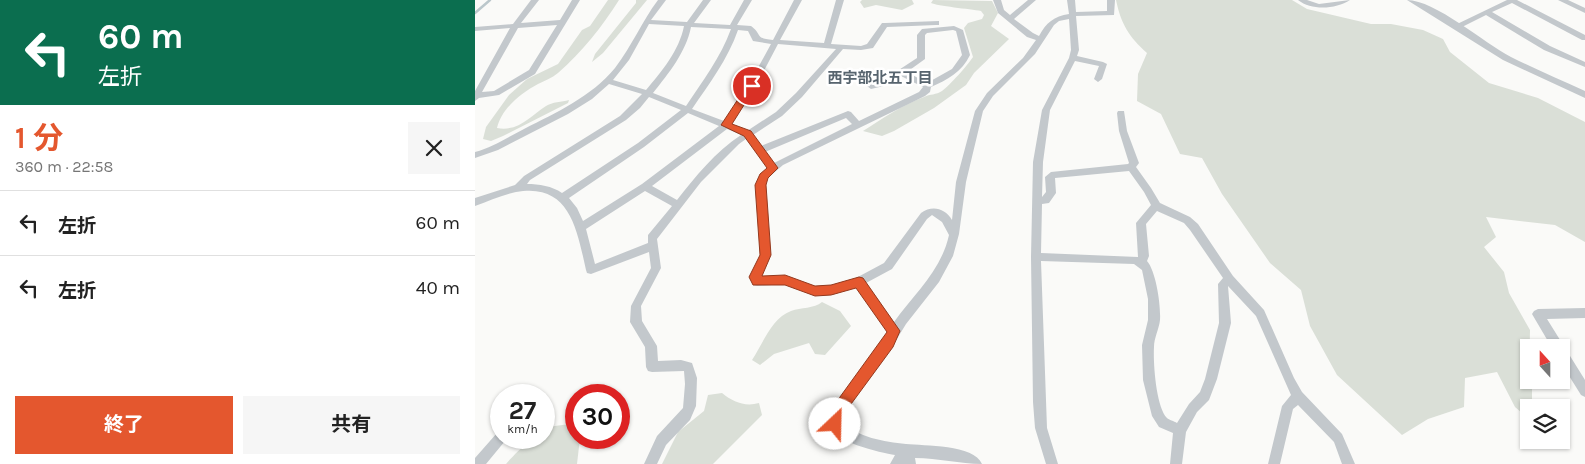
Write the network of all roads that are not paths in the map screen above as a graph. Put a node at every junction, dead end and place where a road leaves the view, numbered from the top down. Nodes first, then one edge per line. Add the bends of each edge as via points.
1 (535, 0) edge
2 (576, 0) edge
3 (662, 0) edge
4 (707, 0) edge
5 (748, 0) edge
6 (798, 0) edge
7 (840, 0) edge
8 (997, 0) edge
9 (1032, 0) edge
10 (1071, 0) edge
11 (1111, 0) edge
12 (1302, 0) edge
13 (1346, 0) edge
14 (1411, 0) edge
15 (1513, 0) edge
16 (1562, 0) edge
17 (1585, 11) edge
18 (1486, 12) junction
19 (1072, 15) junction
20 (1010, 19) junction
21 (562, 22) junction
22 (646, 22) junction
23 (690, 23) junction
24 (952, 23) dead end
25 (515, 26) junction
26 (1457, 26) junction
27 (733, 27) junction
28 (475, 29) edge
29 (1585, 38) edge
30 (1041, 39) junction
31 (776, 43) junction
32 (827, 44) junction
33 (842, 46) junction
34 (1073, 58) junction
35 (1585, 66) edge
36 (902, 73) junction
37 (1099, 79) dead end
38 (608, 81) junction
39 (871, 86) dead end
40 (927, 86) junction
41 (646, 94) junction
42 (475, 96) edge
43 (1585, 96) edge
44 (687, 110) junction
45 (1121, 113) dead end
46 (726, 125) junction
47 (858, 126) junction
48 (747, 134) junction
49 (761, 150) junction
50 (475, 156) edge
51 (1131, 167) junction
52 (773, 168) junction
53 (645, 186) junction
54 (518, 188) junction
55 (564, 197) junction
56 (1037, 201) junction
57 (475, 202) edge
58 (678, 205) junction
59 (1156, 206) junction
60 (581, 227) junction
61 (954, 234) junction
62 (652, 246) junction
63 (1036, 257) junction
64 (1141, 262) junction
65 (1229, 279) junction
66 (859, 282) junction
67 (1585, 313) edge
68 (894, 331) junction
69 (1553, 339) edge
70 (1570, 367) edge
71 (1585, 391) edge
72 (1298, 396) junction
73 (1180, 430) junction
74 (491, 449) edge
75 (909, 458) edge
76 (479, 464) edge
77 (650, 464) edge
78 (896, 464) edge
79 (976, 464) edge
80 (1052, 464) edge
81 (1176, 464) edge
82 (1274, 464) edge
83 (1349, 464) edge

1 - 25 street
2 - 21 street
3 - 22 street
4 - 23 street
5 - 27 street
6 - 31 street
7 - 32 street
8 - 20 street via 1001,11
9 - 20 street
10 - 19 street
11 - 19 street via 1111,13
12 - 13 street via 1324,6
14 - 26 street
15 - 18 street
15 - 29 street
16 - 17 street
18 - 26 street
18 - 35 street
19 - 30 street via 1051,23
19 - 34 street via 1076,43
20 - 30 street via 1030,35
21 - 25 street
21 - 42 street via 532,72 496,94
22 - 23 street
22 - 38 street via 635,45
23 - 27 street
23 - 41 street via 685,40 664,74
24 - 33 street via 905,27 885,25 870,46
25 - 28 street
25 - 42 street
26 - 43 street via 1522,67
27 - 31 street via 748,28 755,39
27 - 44 street via 730,42
30 - 61 street via 1025,62 998,87 979,112 959,194
31 - 32 street
31 - 46 street
32 - 33 street
33 - 48 street via 779,114
34 - 37 street via 1103,64
34 - 56 street via 1046,110 1038,162
36 - 39 street via 885,83
36 - 40 street
36 - 40 street via 921,59 921,35 925,31 959,30 965,59 944,78
38 - 41 street
38 - 50 street via 574,107
40 - 47 street via 922,94
41 - 44 street
41 - 54 street via 623,118 527,178
44 - 46 street
44 - 55 street
45 - 51 street via 1134,163
46 - 48 street
46 - 53 street
47 - 49 street via 848,114
47 - 52 street
48 - 49 street
48 - 58 street via 698,180
49 - 52 street
51 - 56 street via 1054,174 1050,177 1051,194 1046,200
51 - 59 street
52 - 66 street via 764,176 761,185 765,255 755,277 757,282 785,280 815,291
53 - 58 street
53 - 60 street
54 - 55 street via 547,190
54 - 57 street
55 - 60 street
56 - 63 street
58 - 62 street via 651,238
59 - 64 street via 1141,223 1145,256
59 - 65 street via 1187,220 1194,227
60 - 62 street via 591,270
61 - 66 street via 946,219 935,211 929,212 889,266
61 - 68 street via 940,274
62 - 77 street via 656,268 636,306 636,322 651,346 652,367 688,367 692,405 688,414 659,443
63 - 64 street
63 - 80 street via 1041,428
64 - 73 street via 1149,272 1153,298 1149,380 1156,412 1163,424
65 - 72 street via 1260,313
65 - 73 street via 1223,284 1225,323 1211,379 1205,396 1193,408
66 - 68 street
67 - 69 street via 1538,314
68 - 75 street via 837,413 835,424 841,431
70 - 71 street
72 - 82 street via 1287,406
72 - 83 street via 1334,433
73 - 81 street
74 - 76 street
75 - 78 street
75 - 79 street via 937,451 954,454

